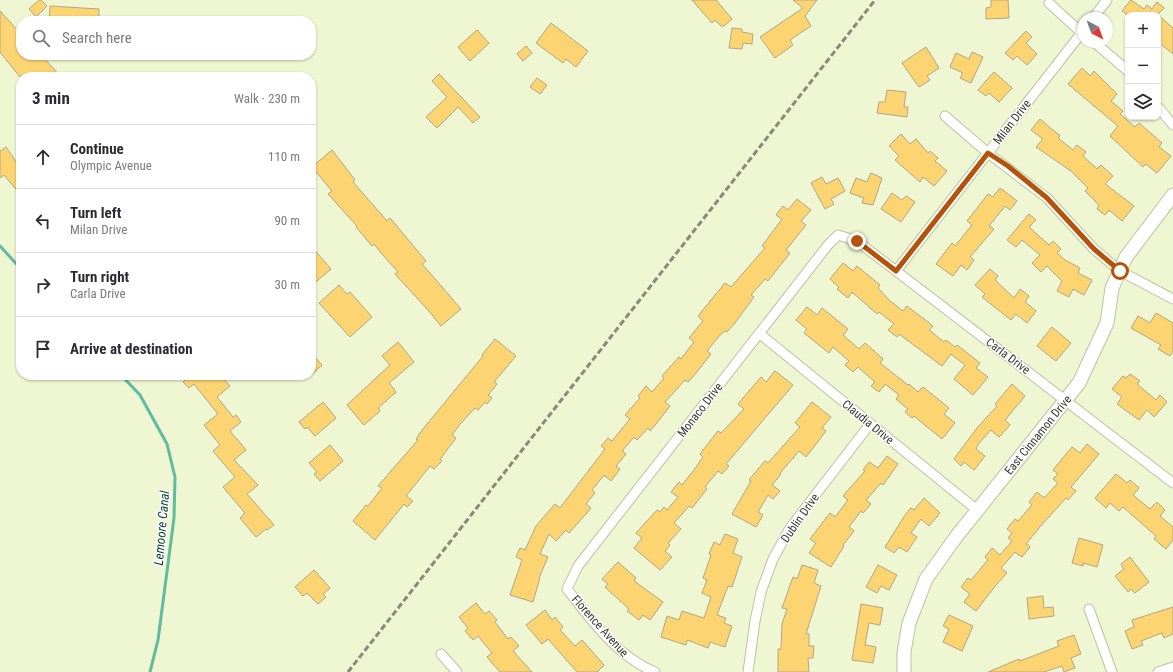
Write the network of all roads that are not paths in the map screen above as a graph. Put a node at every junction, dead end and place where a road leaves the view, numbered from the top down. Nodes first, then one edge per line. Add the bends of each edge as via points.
1 (1107, 0) edge
2 (1049, 3) dead end
3 (1098, 12) edge
4 (1077, 27) edge
5 (1077, 40) edge
6 (1101, 48) edge
7 (1125, 68) edge
8 (1161, 111) edge
9 (945, 116) dead end
10 (1173, 125) edge
11 (988, 153) junction
12 (1173, 195) edge
13 (838, 235) joint
14 (896, 271) junction
15 (1120, 271) junction
16 (1173, 300) edge
17 (760, 334) junction
18 (1066, 400) junction
19 (870, 424) junction
20 (1173, 483) edge
21 (977, 510) junction
22 (567, 588) joint
23 (1089, 609) dead end
24 (441, 654) dead end
25 (1173, 667) edge
26 (457, 672) edge
27 (655, 672) edge
28 (748, 672) edge
29 (904, 672) edge
30 (1112, 672) edge
31 (1158, 672) edge

1 - 3 street
2 - 4 street
5 - 11 street, Milan Drive
6 - 7 street
8 - 10 street
9 - 11 street
11 - 14 street, Milan Drive
11 - 15 street via 1047,198 1094,249
12 - 15 street, East Cinnamon Drive via 1126,257
13 - 14 street, Carla Drive via 857,241
13 - 17 street, Monaco Drive
14 - 18 street, Carla Drive
15 - 16 street
15 - 18 street, East Cinnamon Drive via 1112,288 1107,323 1083,376
17 - 19 street, Claudia Drive
17 - 22 street, Monaco Drive via 578,566
18 - 20 street, Carla Drive
18 - 21 street, East Cinnamon Drive
19 - 21 street, Claudia Drive
19 - 28 street, Dublin Drive via 790,528 773,559 755,621
21 - 29 street, East Cinnamon Drive via 932,569 921,591 906,638
22 - 27 street, Florence Avenue via 603,632 630,659
23 - 30 street
24 - 26 street
25 - 31 street

